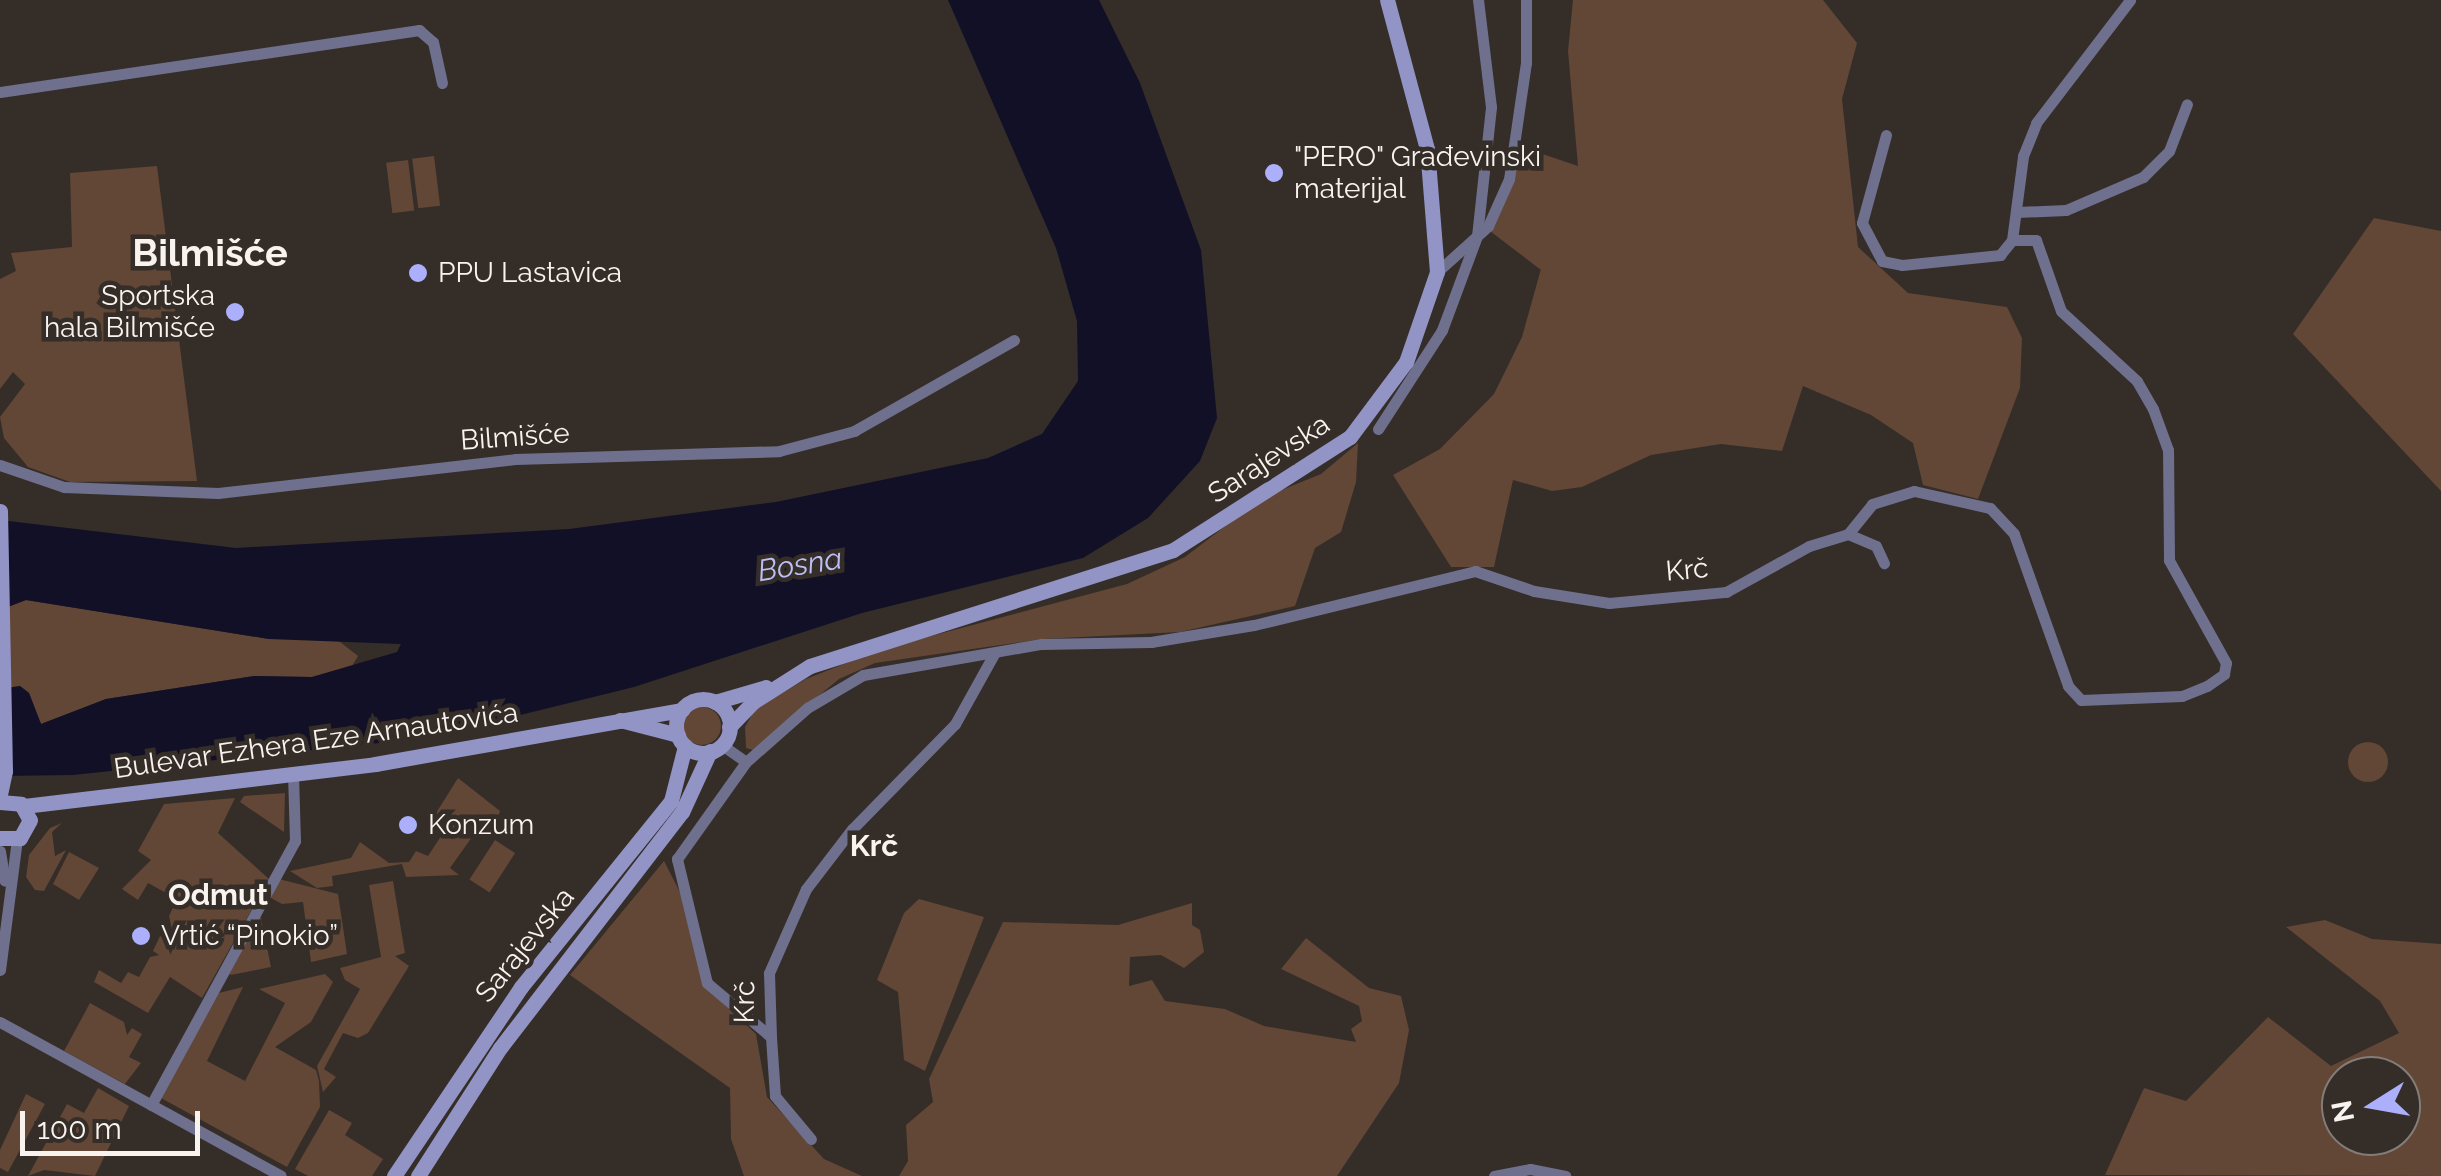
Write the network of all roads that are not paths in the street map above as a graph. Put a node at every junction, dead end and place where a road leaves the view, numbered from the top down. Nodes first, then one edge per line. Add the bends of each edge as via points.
1 (1387, 0) edge
2 (1478, 0) edge
3 (1526, 0) edge
4 (2130, 0) edge
5 (442, 83) dead end
6 (0, 92) edge
7 (2188, 104) dead end
8 (1886, 135) dead end
9 (2017, 212) junction
10 (1477, 236) junction
11 (2012, 240) junction
12 (1437, 272) junction
13 (1014, 340) dead end
14 (1378, 429) dead end
15 (0, 465) edge
16 (0, 511) edge
17 (1848, 534) junction
18 (1884, 563) dead end
19 (994, 654) junction
20 (779, 682) junction
21 (715, 702) junction
22 (682, 710) junction
23 (606, 719) junction
24 (729, 728) junction
25 (681, 741) junction
26 (716, 748) junction
27 (746, 762) junction
28 (5, 774) junction
29 (293, 774) junction
30 (0, 799) edge
31 (91, 799) junction
32 (21, 804) junction
33 (29, 824) junction
34 (8, 839) edge
35 (0, 851) edge
36 (6, 915) junction
37 (0, 970) edge
38 (0, 1022) edge
39 (770, 1037) junction
40 (151, 1105) junction
41 (811, 1139) dead end
42 (280, 1176) edge
43 (394, 1176) edge
44 (418, 1176) edge
45 (1494, 1176) edge
46 (1565, 1176) edge

1 - 12 main road, Sarajevska via 1426,149
2 - 10 street via 1490,106
3 - 10 street via 1518,148 1496,213
4 - 9 street via 2036,122 2023,156
5 - 6 street via 433,42 419,30
7 - 9 street via 2170,152 2143,177 2066,210
8 - 11 street via 1862,223 1882,261 2000,255
9 - 11 street
10 - 12 street
10 - 14 street via 1442,330
11 - 17 street, Krč via 2036,240 2061,311 2136,380 2153,410 2168,450 2169,560 2226,662 2224,674 2182,696 2080,700 2068,686 2014,534 1990,508 1914,491 1872,504
12 - 20 main road, Sarajevska via 1406,362 1350,438 1209,529 1114,572 856,648
13 - 15 street, Bilmišće via 854,431 779,451 515,460 218,493 64,487
16 - 28 main road
17 - 18 street via 1876,546
17 - 19 street, Krč via 1809,546 1726,592 1609,602 1534,591 1474,572 1254,625 1150,642 1041,644
19 - 27 street, Krč via 863,675 806,708
19 - 39 street, Krč via 955,724 806,888 769,973
20 - 21 main road, Sarajevska
20 - 24 main road, Sarajevska
21 - 22 main road via 697,700
21 - 24 main road
22 - 23 main road, Bulevar Ezhera Eze Arnautovića
22 - 25 main road
23 - 25 main road, Bulevar Ezhera Eze Arnautovića
23 - 29 main road, Bulevar Ezhera Eze Arnautovića
24 - 26 main road
25 - 26 main road
25 - 43 main road, Sarajevska via 671,802 492,1024
26 - 27 street
26 - 44 main road, Sarajevska via 682,812 500,1048
27 - 39 street, Krč via 676,869 706,982
28 - 30 main road
28 - 32 main road
29 - 31 main road, Bulevar Ezhera Eze Arnautovića
29 - 40 street via 295,841
30 - 32 main road, Bulevar Ezhera Eze Arnautovića
31 - 32 main road, Bulevar Ezhera Eze Arnautovića
31 - 33 main road, Bulevar Ezhera Eze Arnautovića
32 - 33 main road
33 - 34 main road
34 - 36 street
35 - 36 street
36 - 37 street
38 - 40 street
39 - 41 street via 775,1096
40 - 42 street
45 - 46 street via 1530,1169

